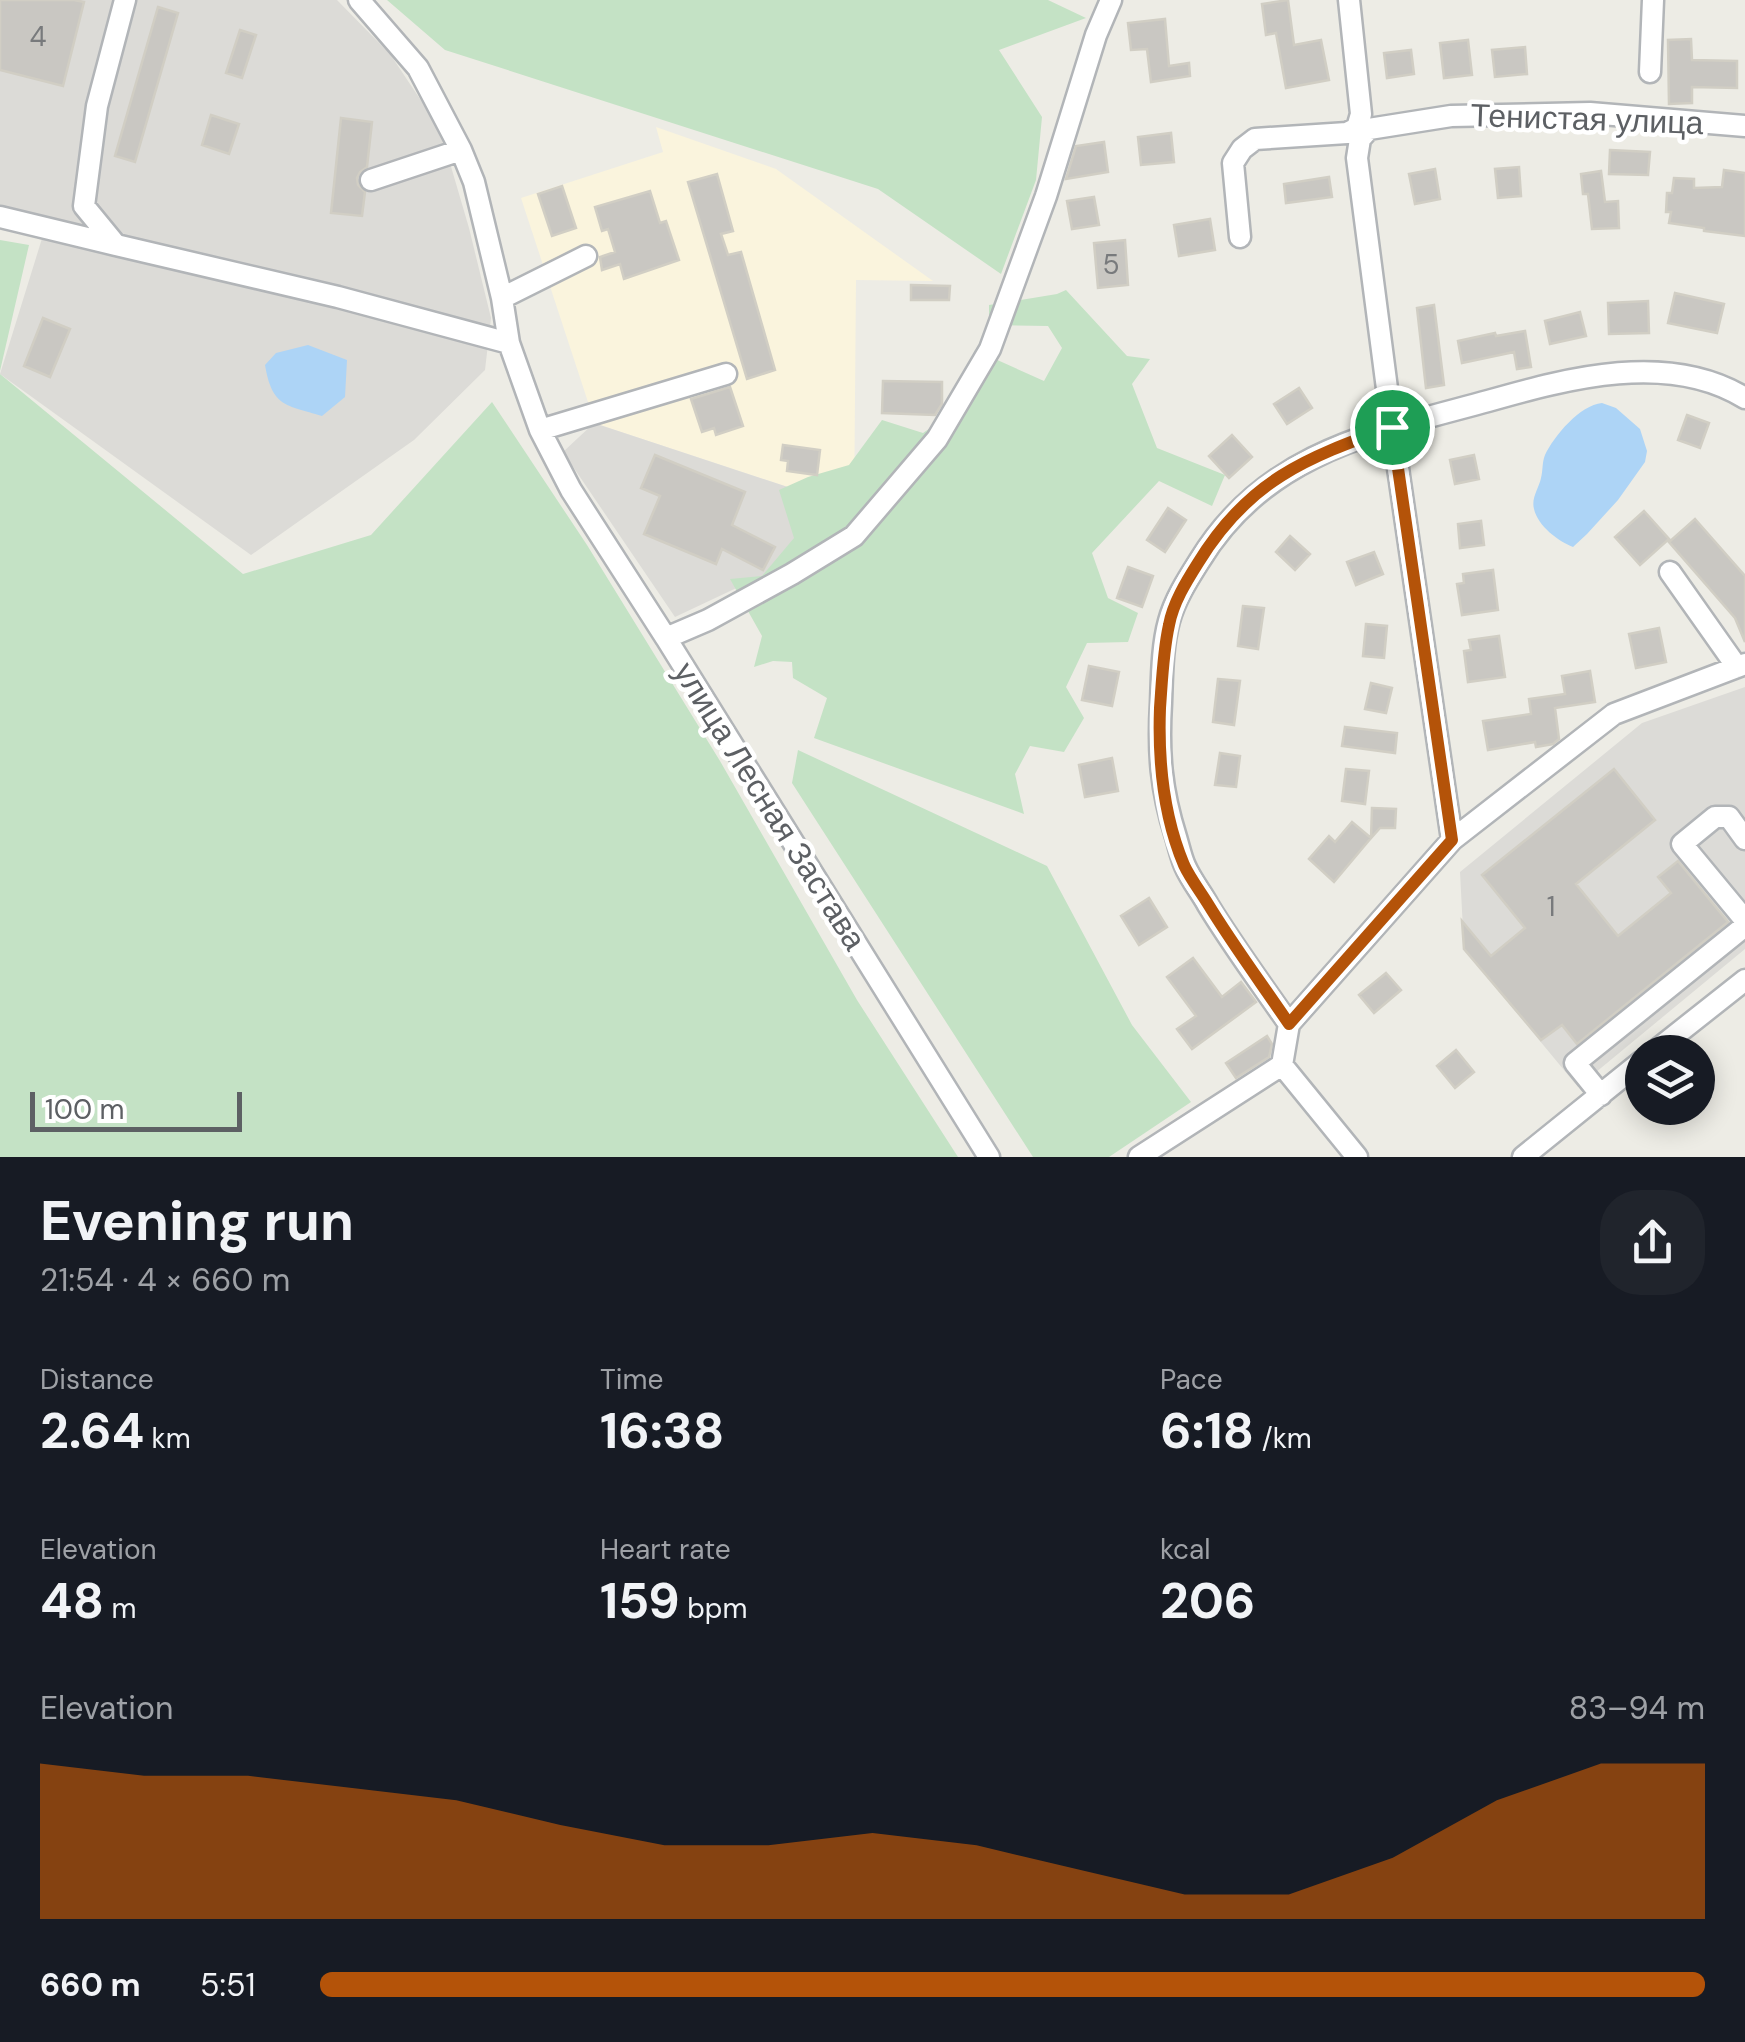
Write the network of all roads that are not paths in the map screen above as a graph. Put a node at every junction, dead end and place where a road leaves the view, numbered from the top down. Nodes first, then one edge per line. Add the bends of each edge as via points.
1 (125, 0) edge
2 (359, 0) edge
3 (1111, 0) edge
4 (1349, 0) edge
5 (1653, 0) edge
6 (1650, 72) dead end
7 (1745, 126) edge
8 (461, 150) junction
9 (371, 180) dead end
10 (0, 217) edge
11 (1240, 237) dead end
12 (116, 244) junction
13 (586, 256) dead end
14 (502, 298) junction
15 (510, 343) junction
16 (726, 374) dead end
17 (1745, 398) edge
18 (1392, 427) junction
19 (540, 430) junction
20 (1670, 572) dead end
21 (666, 638) junction
22 (1741, 666) edge
23 (1745, 839) edge
24 (1452, 840) junction
25 (1745, 923) edge
26 (1745, 980) edge
27 (1289, 1024) junction
28 (1675, 1035) edge
29 (1282, 1065) junction
30 (1625, 1075) edge
31 (1600, 1094) junction
32 (988, 1157) edge
33 (1139, 1157) edge
34 (1357, 1157) edge
35 (1523, 1157) edge

1 - 12 street via 97,106 84,206
2 - 8 street via 418,68
3 - 21 street, улица Лесная Застава via 990,349 937,439 854,536
4 - 11 street via 1357,128 1255,139 1242,149 1233,163
5 - 6 street
7 - 18 street, Тенистая улица via 1590,113 1451,116 1369,129 1358,158
8 - 9 street
8 - 14 street
10 - 12 street
12 - 15 street
13 - 14 street
14 - 15 street
15 - 19 street
16 - 19 street
17 - 18 street via 1726,386 1640,372 1559,381
18 - 24 street
18 - 27 street via 1324,451 1246,501 1214,536 1169,622 1158,744 1164,799 1184,866
19 - 21 street
20 - 22 street
21 - 32 street, улица Лесная Застава
22 - 24 street via 1614,714
23 - 25 street via 1728,817 1715,817 1682,844
24 - 27 street
25 - 31 street via 1575,1063
26 - 28 street
27 - 29 street
29 - 33 street
29 - 34 street
30 - 31 street
31 - 35 street

